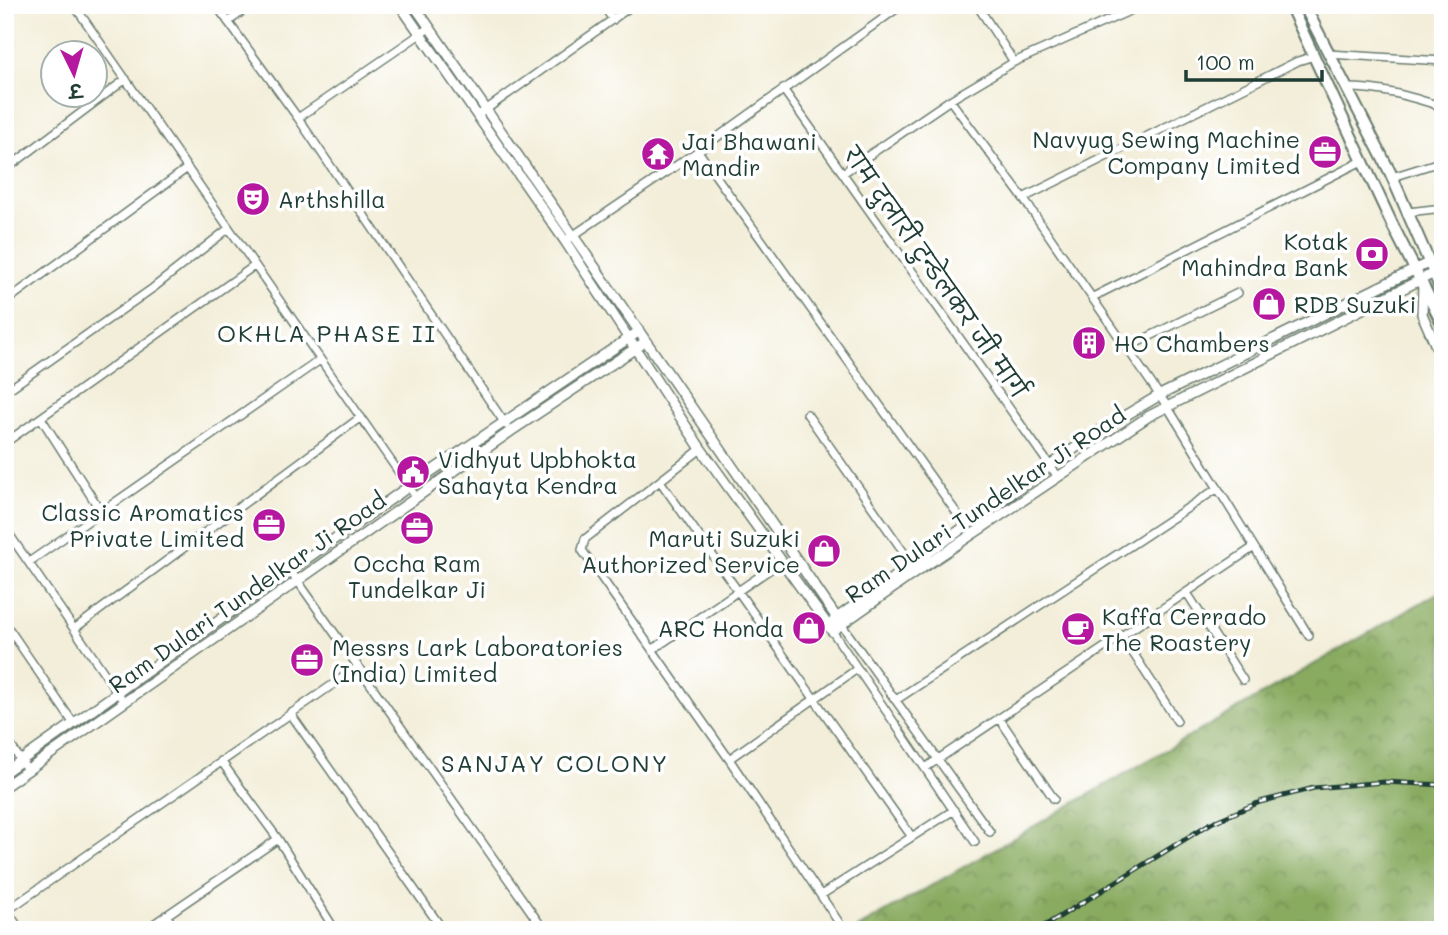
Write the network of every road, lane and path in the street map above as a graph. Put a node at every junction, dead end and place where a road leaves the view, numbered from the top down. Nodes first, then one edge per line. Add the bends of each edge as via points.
1 (74, 5) edge
2 (216, 5) edge
3 (251, 5) edge
4 (400, 5) edge
5 (414, 5) edge
6 (603, 5) edge
7 (633, 5) edge
8 (902, 5) edge
9 (977, 5) edge
10 (1143, 5) edge
11 (1290, 5) edge
12 (1304, 5) edge
13 (613, 20) junction
14 (228, 22) junction
15 (429, 28) junction
16 (420, 35) junction
17 (1328, 54) junction
18 (1314, 56) junction
19 (1443, 61) edge
20 (1014, 62) junction
21 (126, 79) junction
22 (1346, 88) junction
23 (783, 89) junction
24 (950, 100) junction
25 (1443, 107) edge
26 (487, 108) junction
27 (477, 116) junction
28 (298, 118) junction
29 (698, 151) junction
30 (1443, 160) edge
31 (1362, 161) junction
32 (187, 169) junction
33 (5, 170) edge
34 (843, 173) junction
35 (1392, 177) junction
36 (1023, 198) junction
37 (1443, 208) edge
38 (1408, 212) junction
39 (228, 229) junction
40 (568, 238) junction
41 (254, 266) junction
42 (1435, 268) edge
43 (1419, 278) junction
44 (1238, 293) dead end
45 (1443, 294) edge
46 (1093, 297) junction
47 (5, 302) edge
48 (1443, 325) edge
49 (633, 335) junction
50 (640, 345) junction
51 (1128, 347) junction
52 (320, 360) junction
53 (1443, 362) edge
54 (5, 392) edge
55 (1160, 395) junction
56 (1167, 406) junction
57 (807, 414) dead end
58 (360, 417) junction
59 (41, 418) junction
60 (504, 422) junction
61 (511, 431) junction
62 (5, 443) edge
63 (701, 449) junction
64 (1050, 467) junction
65 (1058, 477) junction
66 (660, 481) junction
67 (408, 487) junction
68 (1218, 488) junction
69 (416, 497) junction
70 (102, 513) junction
71 (966, 526) junction
72 (5, 528) edge
73 (1254, 547) junction
74 (782, 561) junction
75 (29, 562) junction
76 (912, 565) junction
77 (290, 570) junction
78 (298, 579) junction
79 (738, 591) junction
80 (1187, 593) junction
81 (839, 621) junction
82 (5, 623) edge
83 (829, 628) junction
84 (74, 629) junction
85 (1122, 636) junction
86 (1309, 636) dead end
87 (652, 650) junction
88 (358, 667) junction
89 (857, 669) junction
90 (1243, 680) dead end
91 (117, 692) junction
92 (815, 699) junction
93 (896, 701) junction
94 (124, 702) junction
95 (290, 713) junction
96 (999, 718) junction
97 (1177, 721) dead end
98 (74, 724) junction
99 (5, 737) edge
100 (729, 759) junction
101 (939, 759) junction
102 (21, 761) junction
103 (221, 761) junction
104 (925, 768) junction
105 (28, 771) junction
106 (5, 772) edge
107 (5, 786) edge
108 (1054, 799) dead end
109 (954, 810) junction
110 (990, 832) dead end
111 (912, 837) junction
112 (278, 839) junction
113 (975, 842) dead end
114 (821, 895) junction
115 (6, 911) edge
116 (166, 915) junction
117 (19, 930) edge
118 (145, 930) edge
119 (176, 930) edge
120 (335, 930) edge
121 (443, 930) edge
122 (544, 930) edge
123 (844, 930) edge

1 - 21 street
2 - 14 street
3 - 14 street
4 - 16 street
5 - 15 street
6 - 13 street
7 - 13 street
8 - 23 street
9 - 20 street
10 - 20 street
11 - 18 main road
12 - 17 main road
13 - 26 street
14 - 28 street
15 - 16 street
15 - 26 street
16 - 27 street
16 - 28 street
17 - 19 street
17 - 22 main road
18 - 31 main road
18 - 36 street
20 - 24 street
21 - 32 street
21 - 33 street
22 - 25 street via 1374,88
22 - 35 main road
23 - 29 street
23 - 34 street, राम दुलारी टुन्डेलकर जी मार्ग
24 - 34 street
24 - 36 street
26 - 27 street
26 - 40 street
27 - 40 street
28 - 60 street
29 - 40 street
29 - 71 street
30 - 35 street
31 - 43 main road
31 - 46 street
32 - 39 street
32 - 47 street
34 - 64 street, राम दुलारी टुन्डेलकर जी मार्ग
35 - 38 main road
36 - 46 street
37 - 38 street
38 - 42 main road
39 - 41 street
39 - 54 street
40 - 49 street
41 - 52 street
41 - 59 street
42 - 43 street
42 - 45 main road
43 - 48 main road
43 - 53 street via 1422,314
43 - 55 street, Ram Dulari Tundelkar Ji Road
43 - 56 street, Ram Dulari Tundelkar Ji Road
44 - 51 street
46 - 51 street
49 - 50 street
49 - 60 street, Ram Dulari Tundelkar Ji Road
50 - 61 street, Ram Dulari Tundelkar Ji Road
50 - 63 street, Ram Dulari Tundelkar Ji Road
50 - 81 street, Ram Dulari Tundelkar Ji Road
51 - 55 street
52 - 58 street
52 - 70 street
55 - 56 street
55 - 64 street, Ram Dulari Tundelkar Ji Road
56 - 65 street, Ram Dulari Tundelkar Ji Road
56 - 68 street
57 - 76 street
58 - 67 street
58 - 84 street
59 - 62 street
59 - 70 street
60 - 61 street
60 - 67 street, Ram Dulari Tundelkar Ji Road
61 - 69 street, Ram Dulari Tundelkar Ji Road
63 - 66 street
63 - 74 street, Ram Dulari Tundelkar Ji Road
64 - 65 street, राम दुलारी टुन्डेलकर जी मार्ग
64 - 71 street, Ram Dulari Tundelkar Ji Road
65 - 81 street, Ram Dulari Tundelkar Ji Road
66 - 79 street
66 - 87 street via 582,544 584,554
67 - 69 street
67 - 77 street, Ram Dulari Tundelkar Ji Road
68 - 73 street
68 - 93 street
69 - 78 street, Ram Dulari Tundelkar Ji Road
70 - 75 street
71 - 76 street, Ram Dulari Tundelkar Ji Road
72 - 75 street
73 - 80 street
73 - 86 street
74 - 79 street
74 - 83 street, Ram Dulari Tundelkar Ji Road
75 - 84 street
76 - 81 street, Ram Dulari Tundelkar Ji Road
77 - 78 street
77 - 91 street, Ram Dulari Tundelkar Ji Road
78 - 88 street
78 - 94 street, Ram Dulari Tundelkar Ji Road
79 - 87 street
79 - 92 street
80 - 85 street
80 - 90 street
81 - 83 street, Ram Dulari Tundelkar Ji Road
81 - 93 street
82 - 98 street
83 - 89 street
84 - 91 street
85 - 96 street
85 - 97 street
87 - 100 street
88 - 95 street
88 - 122 street
89 - 92 street
89 - 104 street
91 - 94 street
91 - 98 street, Ram Dulari Tundelkar Ji Road
92 - 100 street
92 - 111 street
93 - 101 street
94 - 105 street, Ram Dulari Tundelkar Ji Road
95 - 103 street
95 - 121 street
96 - 101 street
96 - 108 street
98 - 102 street, Ram Dulari Tundelkar Ji Road
99 - 102 street
100 - 114 street
101 - 104 street
101 - 110 street
102 - 105 street
102 - 106 street, Ram Dulari Tundelkar Ji Road
103 - 112 street
103 - 115 street
104 - 109 street
105 - 107 street, Ram Dulari Tundelkar Ji Road
109 - 111 street
109 - 113 street
111 - 114 street
112 - 116 street
112 - 120 street
114 - 123 street
115 - 117 street
116 - 118 street
116 - 119 street

